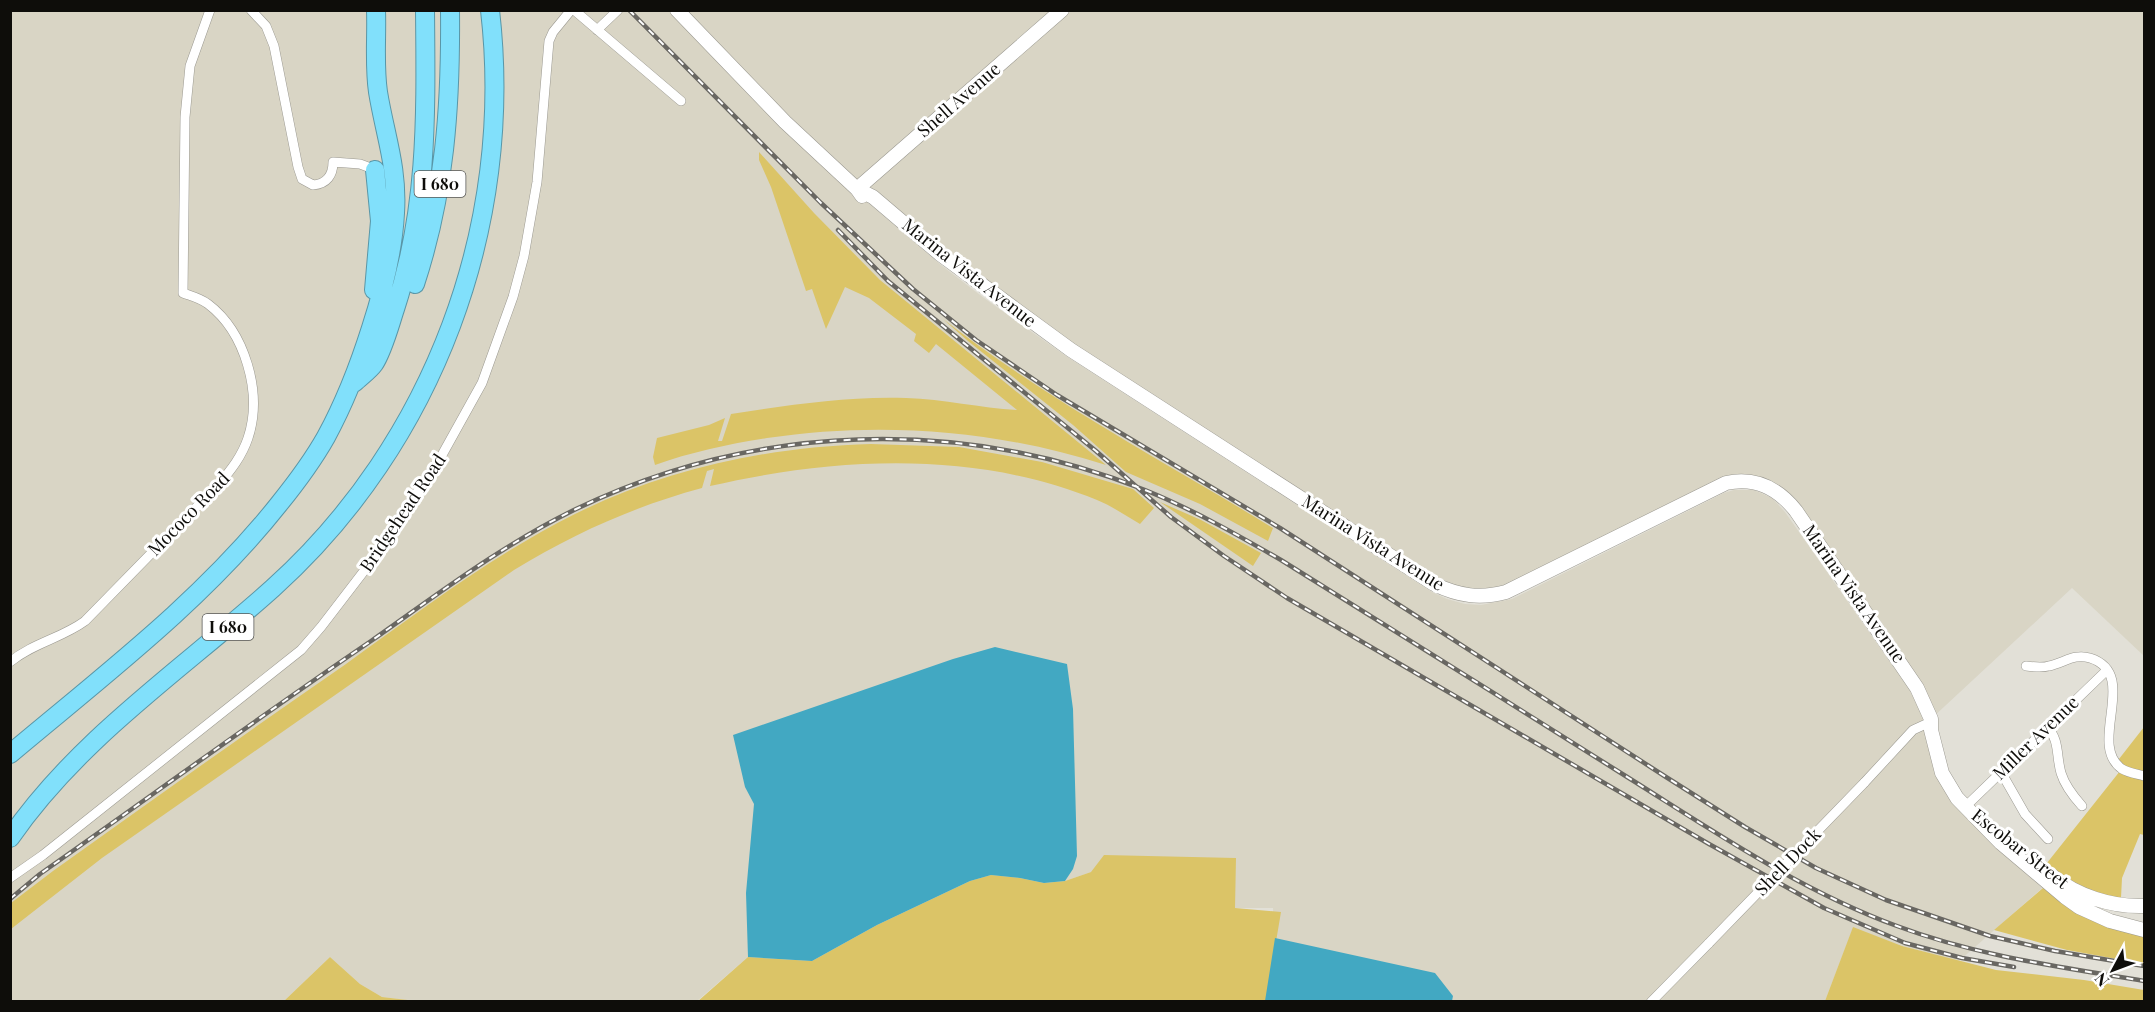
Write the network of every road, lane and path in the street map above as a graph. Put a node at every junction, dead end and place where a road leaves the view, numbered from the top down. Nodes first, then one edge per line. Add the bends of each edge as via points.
1 (210, 10) edge
2 (251, 10) edge
3 (376, 10) edge
4 (425, 10) edge
5 (450, 10) edge
6 (490, 10) edge
7 (573, 10) edge
8 (618, 10) edge
9 (677, 10) edge
10 (1062, 10) edge
11 (597, 30) junction
12 (681, 101) dead end
13 (375, 170) junction
14 (394, 170) junction
15 (857, 189) junction
16 (374, 320) junction
17 (382, 345) junction
18 (351, 386) junction
19 (10, 662) edge
20 (2026, 666) dead end
21 (2107, 670) junction
22 (1928, 727) junction
23 (2047, 727) junction
24 (10, 754) edge
25 (2001, 772) junction
26 (2145, 776) edge
27 (2082, 806) dead end
28 (1965, 807) junction
29 (10, 838) edge
30 (2048, 839) dead end
31 (10, 878) edge
32 (2142, 906) edge
33 (2110, 921) junction
34 (2145, 930) edge
35 (1651, 1002) edge

1 - 19 street, Mococo Road via 194,52 188,87 183,292 215,310 242,351 253,391 248,439 237,463 219,484 85,621
2 - 13 street via 272,38 302,179 313,185 325,182 332,173 333,162 360,164
3 - 14 highway, I 680 via 377,83
4 - 17 highway, I 680 via 425,138 420,200 405,278
5 - 17 highway, I 680 via 448,121 436,206 404,313
6 - 29 highway, I 680 via 494,126 480,230 450,332 404,427 355,500 309,554 95,740 58,778
7 - 11 street
7 - 31 street, Bridgehead Road via 549,41 537,182 513,297 482,383 420,491 301,650
8 - 11 street
9 - 15 main road, Marina Vista Avenue via 784,122
10 - 15 main road, Shell Avenue
11 - 12 street
13 - 14 street
13 - 16 highway via 380,212
14 - 16 highway, I 680 via 393,238
15 - 22 main road, Marina Vista Avenue via 867,203 941,265 1058,351 1447,599 1480,605 1512,599 1724,493 1745,489 1765,495 1790,518 1899,674
16 - 18 highway, I 680
17 - 18 highway, I 680 via 374,364
18 - 24 highway, I 680 via 326,438 285,496 239,550 202,589
20 - 21 street via 2051,666 2083,656
21 - 23 street, Miller Avenue
21 - 26 street via 2114,687 2109,731 2112,753 2122,769
22 - 28 main road, Marina Vista Avenue via 1942,773
22 - 35 street, Shell Dock, bridge via 1913,730
23 - 25 street, Miller Avenue
23 - 27 street via 2056,737 2062,774
25 - 28 street, Miller Avenue
25 - 30 street via 2019,806
28 - 32 main road, Escobar Street via 2073,890 2104,902
28 - 33 main road, Marina Vista Avenue via 2065,897
32 - 33 main road via 2114,910
33 - 34 main road, Marina Vista Avenue

